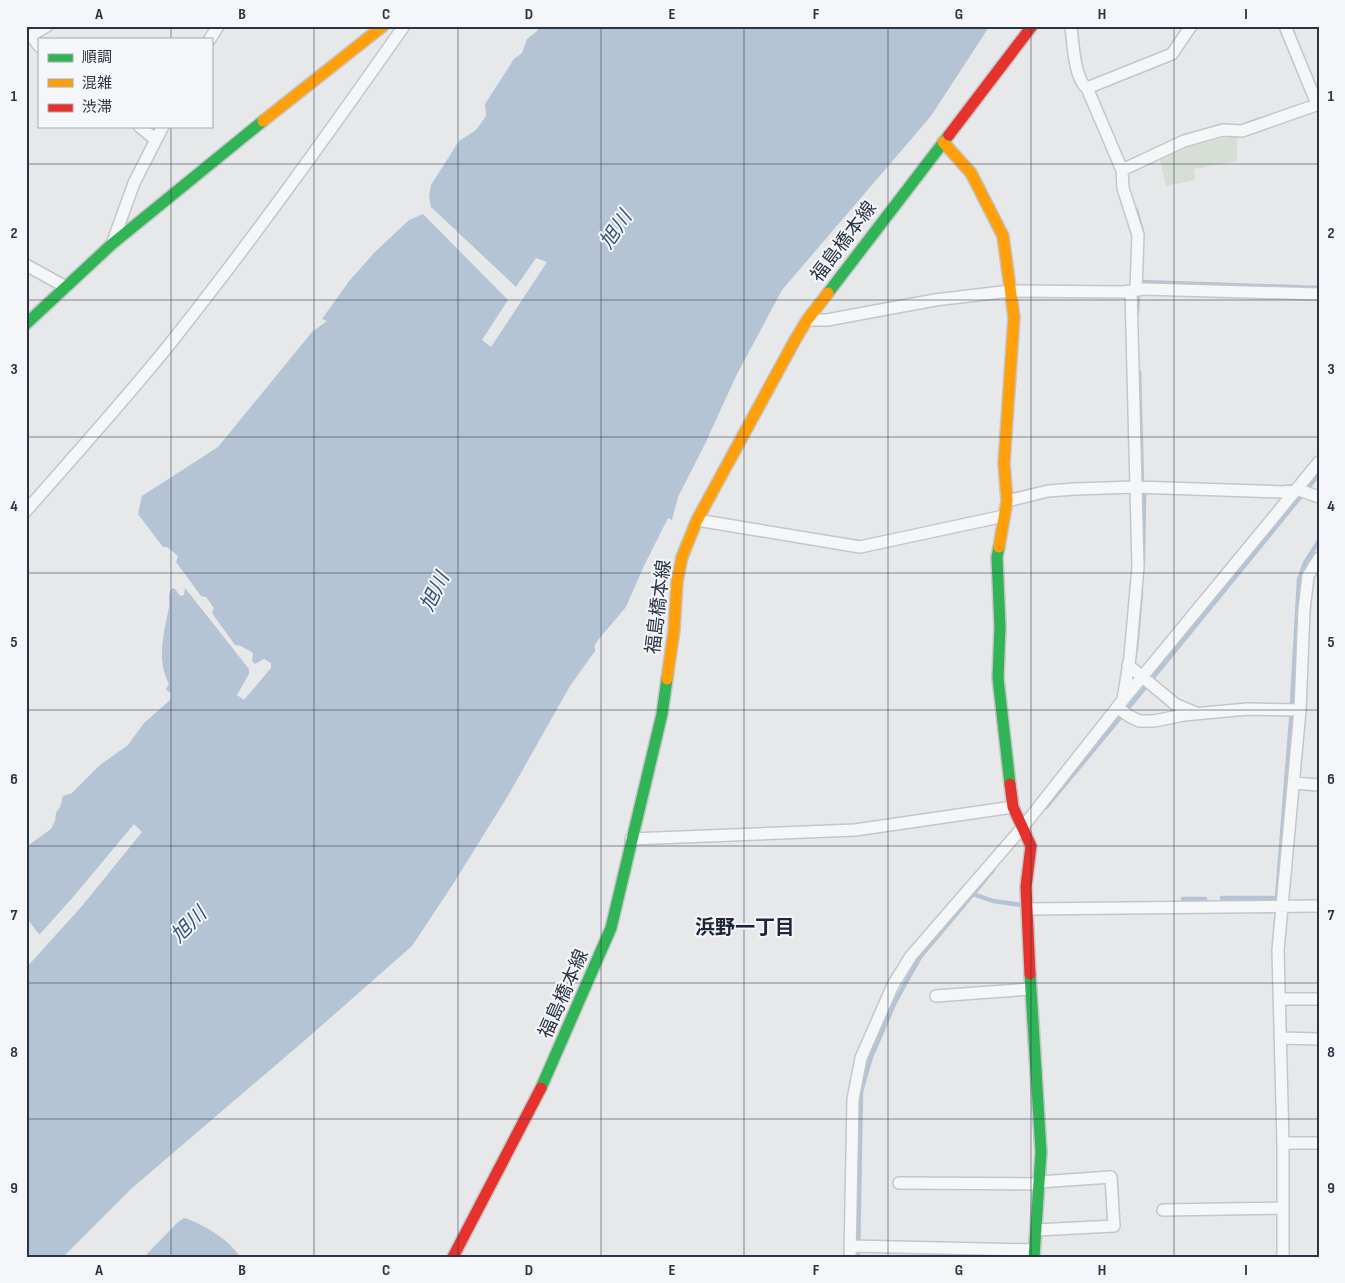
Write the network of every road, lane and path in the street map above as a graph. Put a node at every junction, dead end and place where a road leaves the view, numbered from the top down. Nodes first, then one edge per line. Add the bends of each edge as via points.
1 (47, 26) edge
2 (218, 26) edge
3 (404, 26) edge
4 (1032, 26) edge
5 (1071, 26) edge
6 (1191, 26) edge
7 (1285, 26) edge
8 (381, 27) edge
9 (28, 36) edge
10 (211, 38) edge
11 (38, 45) edge
12 (1087, 88) junction
13 (1316, 102) edge
14 (141, 128) edge
15 (162, 128) edge
16 (156, 140) junction
17 (943, 142) junction
18 (1122, 170) junction
19 (112, 244) junction
20 (26, 265) edge
21 (66, 287) junction
22 (1133, 290) junction
23 (1010, 291) junction
24 (1319, 294) edge
25 (807, 320) junction
26 (26, 324) edge
27 (1319, 462) edge
28 (1140, 487) junction
29 (1306, 493) edge
30 (1007, 501) junction
31 (26, 511) edge
32 (1004, 516) junction
33 (697, 520) junction
34 (1319, 558) edge
35 (1128, 665) junction
36 (1147, 681) junction
37 (1120, 706) junction
38 (1295, 710) junction
39 (1198, 713) junction
40 (1294, 783) junction
41 (1319, 785) edge
42 (1013, 807) junction
43 (1025, 833) junction
44 (630, 839) junction
45 (1283, 906) junction
46 (1319, 906) edge
47 (1027, 909) junction
48 (1031, 989) junction
49 (936, 996) dead end
50 (1280, 999) junction
51 (1319, 999) edge
52 (1280, 1038) junction
53 (1319, 1039) edge
54 (1283, 1143) junction
55 (1319, 1143) edge
56 (899, 1182) dead end
57 (1039, 1183) junction
58 (1283, 1208) junction
59 (1163, 1210) dead end
60 (1037, 1230) junction
61 (855, 1249) edge
62 (1034, 1253) edge
63 (454, 1257) edge
64 (1283, 1257) edge

1 - 9 street
2 - 10 street
3 - 31 street via 308,162 170,344 96,434
4 - 17 street, 福島橋本線
5 - 12 street via 1078,71 1082,85
6 - 12 street via 1172,54
7 - 13 street
8 - 19 street
9 - 11 street
12 - 18 street
13 - 18 street via 1242,131 1223,130 1184,141
14 - 16 street
15 - 16 street
16 - 19 street via 134,183
17 - 23 street via 971,173 1003,236
17 - 25 street, 福島橋本線
18 - 22 street via 1123,188 1138,235
19 - 21 street
20 - 21 street
21 - 26 street
22 - 23 street
22 - 24 street
22 - 28 street
23 - 25 street via 935,300 827,320
23 - 30 street via 1014,317 1004,463
25 - 33 street, 福島橋本線
27 - 29 street
28 - 29 street
28 - 30 street via 1048,491
28 - 35 street via 1138,567
29 - 36 street
30 - 32 street
32 - 33 street via 860,547
32 - 42 street via 997,558 998,678
33 - 44 street, 福島橋本線 via 682,557 662,714
34 - 38 street via 1308,576
35 - 36 street
35 - 37 street
36 - 37 street
36 - 39 street via 1176,704
37 - 39 street via 1139,721
37 - 43 street
38 - 39 street
38 - 40 street
40 - 41 street
40 - 45 street
42 - 43 street
42 - 44 street via 855,830
43 - 47 street via 1031,846
43 - 61 street via 911,956 872,1030 853,1099
44 - 63 street, 福島橋本線 via 611,928 601,953 544,1082
45 - 46 street
45 - 47 street
45 - 50 street via 1278,950
47 - 48 street
48 - 49 street
48 - 57 street via 1041,1152
50 - 51 street
50 - 52 street
52 - 53 street
52 - 54 street
54 - 55 street
54 - 58 street
56 - 57 street
57 - 60 street
57 - 60 street via 1111,1178 1114,1226
58 - 59 street
58 - 64 street
60 - 62 street
61 - 62 street

